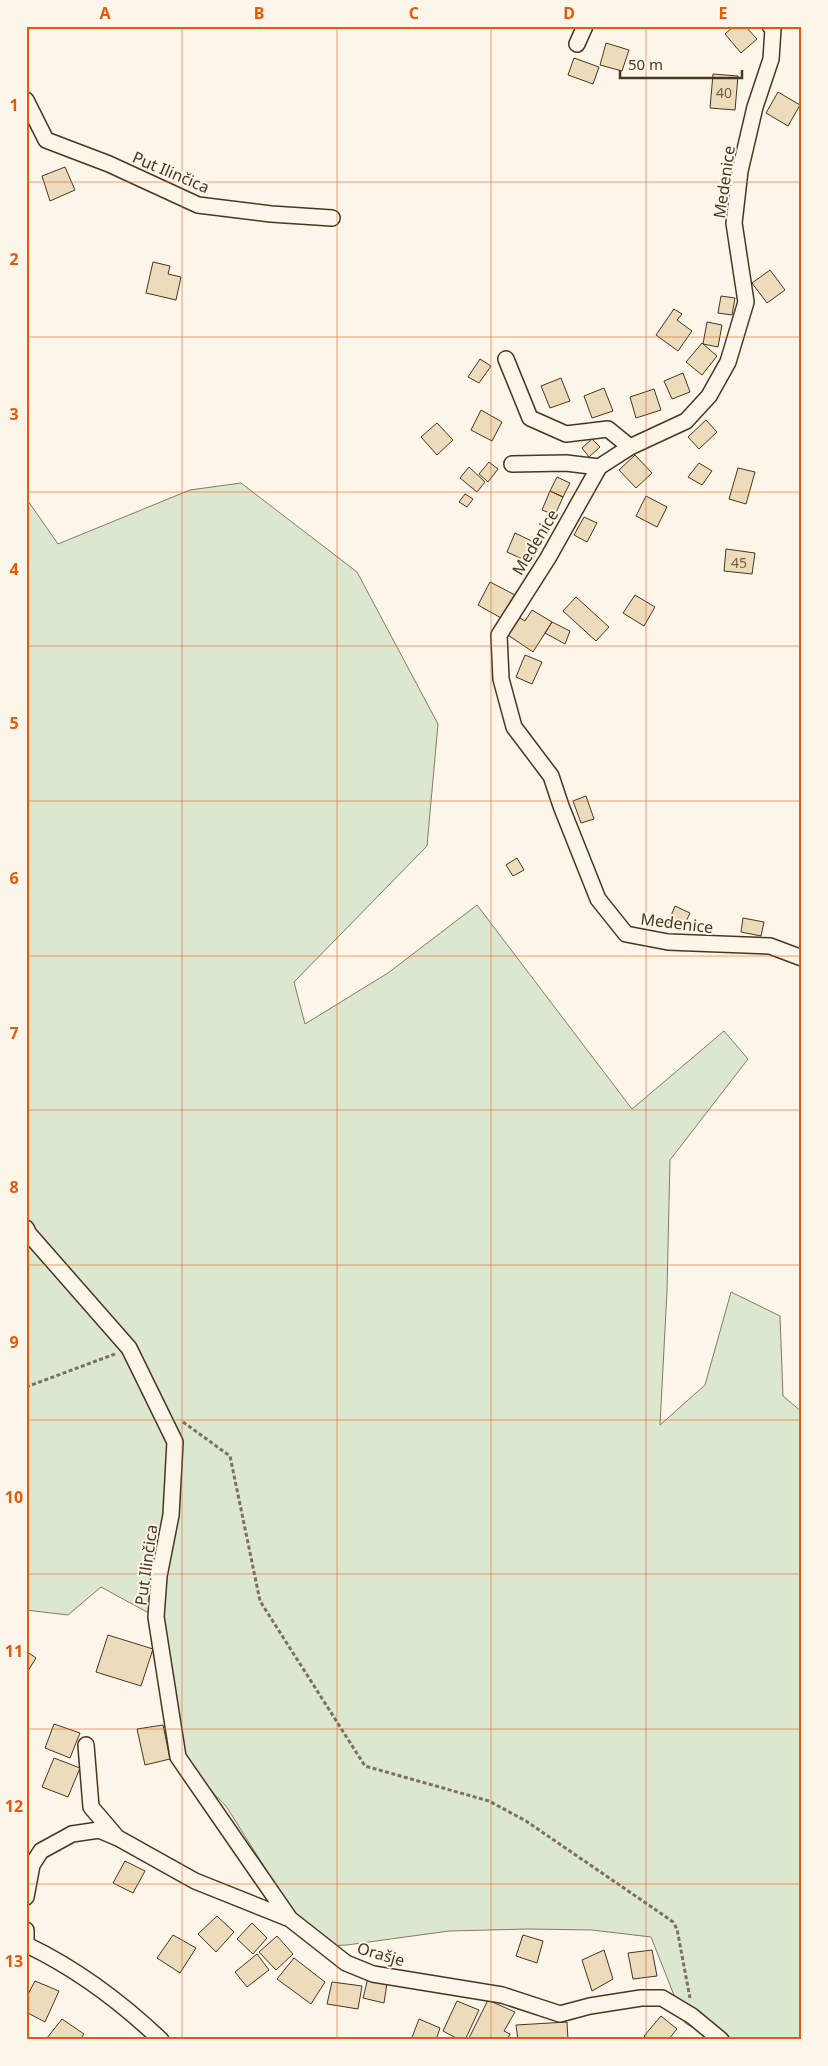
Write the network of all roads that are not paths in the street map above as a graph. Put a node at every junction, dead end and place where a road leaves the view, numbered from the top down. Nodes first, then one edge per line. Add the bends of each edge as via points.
1 (585, 26) edge
2 (772, 27) edge
3 (577, 44) dead end
4 (26, 100) edge
5 (332, 218) dead end
6 (506, 359) dead end
7 (630, 447) junction
8 (512, 464) dead end
9 (600, 467) junction
10 (802, 958) edge
11 (26, 1228) edge
12 (86, 1745) dead end
13 (118, 1838) junction
14 (26, 1897) edge
15 (290, 1919) junction
16 (27, 1940) edge
17 (161, 2040) edge
18 (721, 2040) edge

1 - 3 street
2 - 7 street, Medenice via 771,59 755,107 740,171 734,223 746,302 728,362 709,396 686,421
4 - 5 street, Put Ilinčica via 46,140 109,164 198,205
6 - 7 street via 530,418 566,434 608,429
7 - 9 street, Medenice
8 - 9 street via 566,463
9 - 10 street, Medenice via 499,635 501,679 514,727 552,776 598,900 626,934 668,942 770,946
11 - 15 street, Put Ilinčica via 129,1348 175,1442 171,1514 159,1576 156,1617 178,1757
12 - 13 street via 91,1807
13 - 14 street, Orašje via 99,1830 72,1834 55,1842 41,1851 32,1865
13 - 15 street, Orašje via 194,1881
15 - 18 street, Orašje via 346,1963 373,1974 502,1995 560,2014 590,2006 662,1998 692,2016
16 - 17 street via 88,1980

